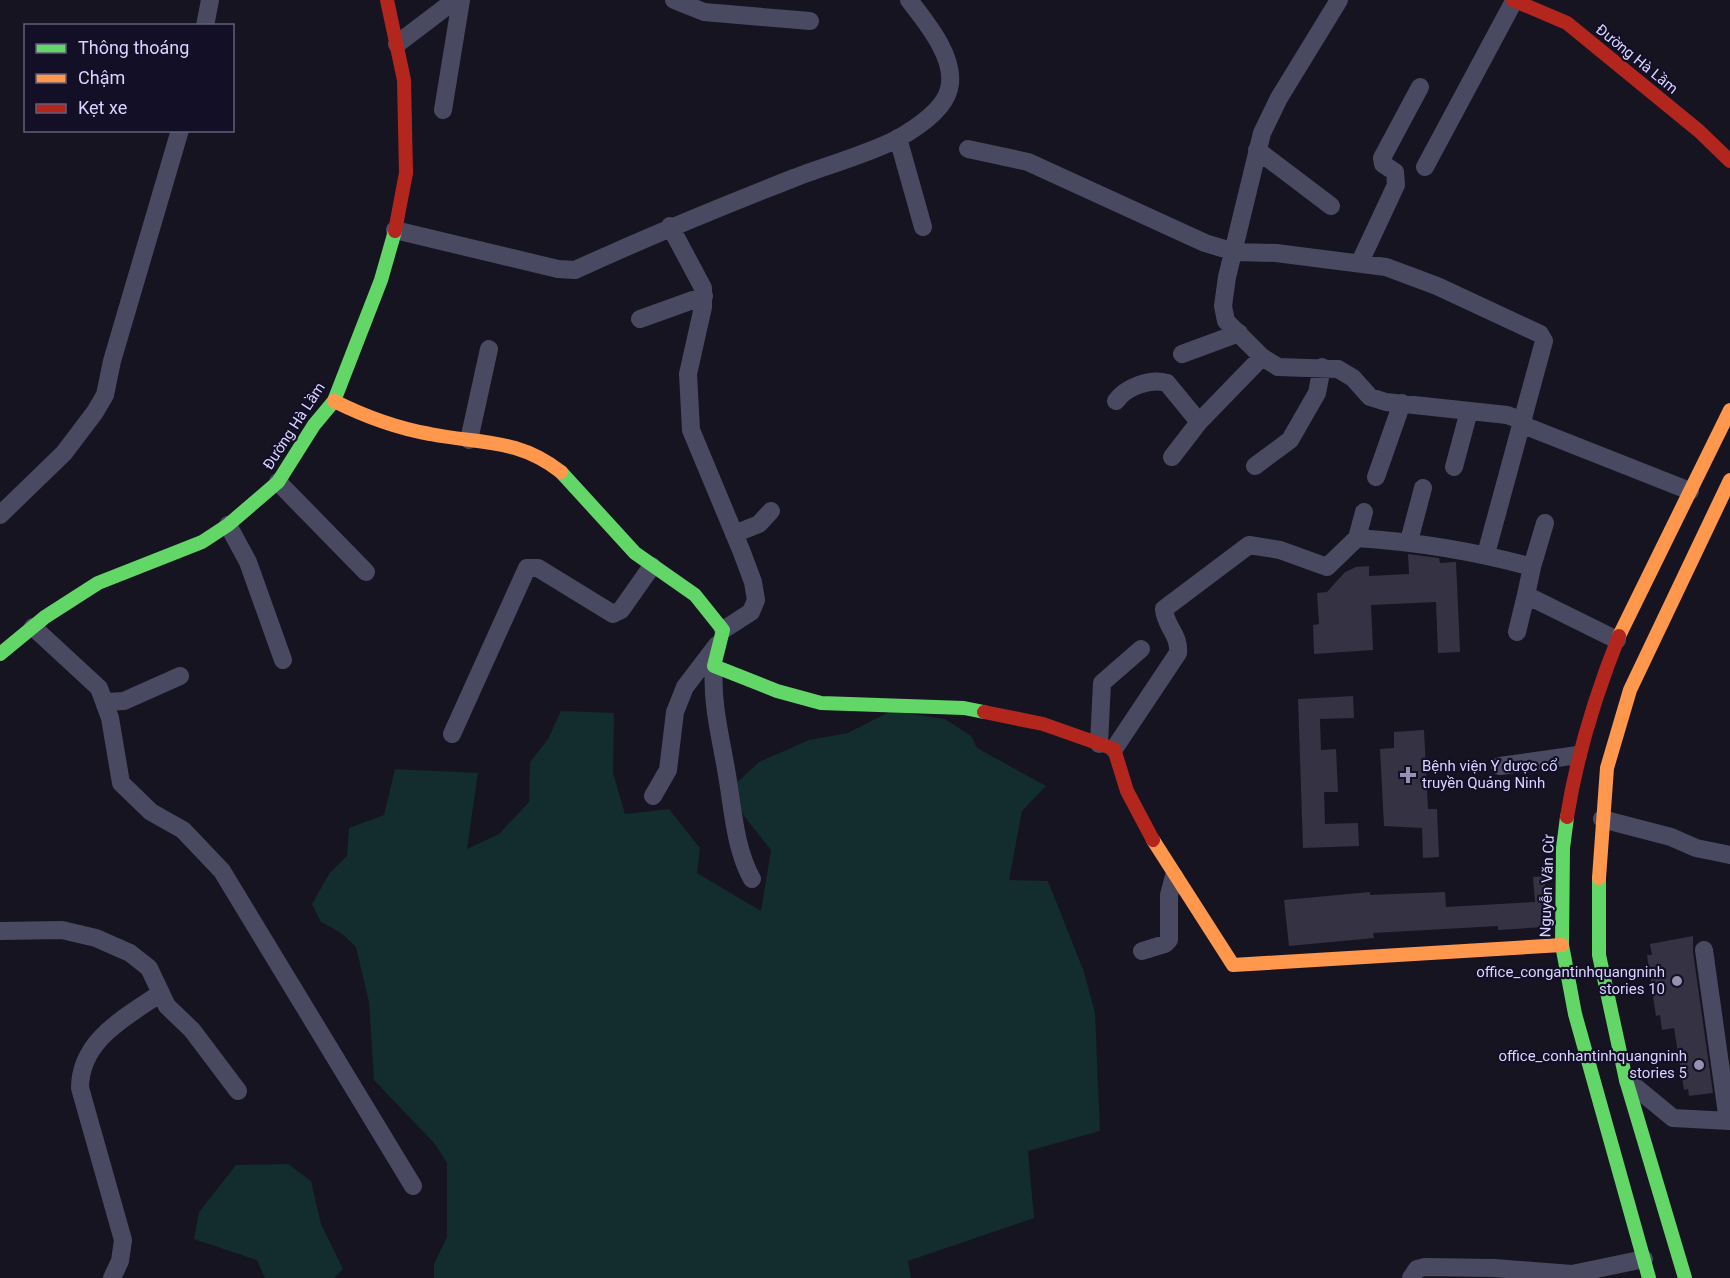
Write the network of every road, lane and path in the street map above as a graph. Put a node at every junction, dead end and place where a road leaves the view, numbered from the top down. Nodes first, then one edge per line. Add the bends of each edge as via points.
1 (210, 0) edge
2 (387, 0) edge
3 (455, 0) edge
4 (461, 0) edge
5 (674, 0) edge
6 (909, 0) edge
7 (1339, 0) edge
8 (1514, 0) edge
9 (810, 21) dead end
10 (206, 24) edge
11 (397, 45) junction
12 (1420, 87) dead end
13 (443, 110) dead end
14 (179, 132) edge
15 (898, 138) junction
16 (968, 149) dead end
17 (1257, 150) junction
18 (1730, 160) edge
19 (1425, 167) dead end
20 (1331, 206) dead end
21 (670, 226) junction
22 (923, 227) dead end
23 (395, 230) junction
24 (1235, 252) junction
25 (1360, 262) junction
26 (704, 296) junction
27 (640, 319) dead end
28 (1239, 333) junction
29 (489, 349) dead end
30 (1182, 354) dead end
31 (1262, 357) junction
32 (1322, 367) junction
33 (334, 401) junction
34 (1116, 401) dead end
35 (1402, 403) junction
36 (1730, 410) edge
37 (1469, 411) junction
38 (1199, 422) junction
39 (1523, 423) junction
40 (469, 440) junction
41 (1172, 457) dead end
42 (1256, 465) dead end
43 (1454, 467) dead end
44 (1376, 477) dead end
45 (1730, 480) edge
46 (278, 482) junction
47 (1423, 488) dead end
48 (1690, 491) junction
49 (771, 511) dead end
50 (1364, 512) dead end
51 (1722, 514) edge
52 (0, 515) edge
53 (1545, 523) dead end
54 (228, 525) junction
55 (734, 534) junction
56 (1357, 538) junction
57 (1409, 541) junction
58 (1486, 554) junction
59 (652, 566) junction
60 (1532, 567) junction
61 (366, 572) dead end
62 (1526, 595) junction
63 (33, 627) junction
64 (1517, 632) dead end
65 (720, 638) junction
66 (1617, 640) junction
67 (1141, 649) dead end
68 (0, 654) edge
69 (283, 660) dead end
70 (714, 666) junction
71 (180, 676) dead end
72 (106, 702) junction
73 (452, 734) dead end
74 (1106, 747) junction
75 (1578, 755) junction
76 (1500, 766) dead end
77 (653, 796) dead end
78 (1602, 819) junction
79 (1730, 855) edge
80 (1174, 876) junction
81 (752, 879) dead end
82 (0, 931) edge
83 (1562, 945) junction
84 (1704, 950) dead end
85 (1142, 951) dead end
86 (161, 993) junction
87 (1626, 1080) junction
88 (1594, 1086) junction
89 (238, 1091) dead end
90 (1729, 1121) edge
91 (413, 1186) dead end
92 (1646, 1272) edge
93 (112, 1278) edge
94 (1411, 1278) edge
95 (1685, 1278) edge

1 - 10 street
2 - 11 main road, Đường Hà Lầm
3 - 11 street
4 - 13 street
5 - 9 street via 704,12
6 - 15 street via 944,57 950,88 939,106
7 - 17 street via 1279,98
8 - 18 main road, Đường Hà Lầm via 1567,23
8 - 19 street
11 - 23 main road, Đường Hà Lầm via 404,80 406,173
12 - 25 street via 1382,158 1383,164 1395,172 1396,185
14 - 52 street via 105,395 64,453
15 - 21 street
15 - 22 street
16 - 24 street via 1028,162 1205,243
17 - 20 street
17 - 24 street
21 - 23 street via 575,270
21 - 26 street via 693,264
23 - 33 main road, Đường Hà Lầm via 381,280
24 - 25 street
24 - 28 street via 1223,306 1226,321
25 - 39 street via 1437,286 1540,334 1544,340
26 - 27 street
26 - 55 street via 688,374 691,429
28 - 30 street
28 - 31 street
29 - 40 street
31 - 32 street via 1278,367
31 - 38 street
32 - 35 street via 1338,369 1353,378 1370,398
32 - 42 street via 1317,393 1290,440
33 - 40 main road via 402,428
33 - 46 main road, Đường Hà Lầm
34 - 38 street via 1137,385 1161,381 1167,383
35 - 37 street
35 - 44 street
36 - 48 main road, Nguyễn Văn Cừ
37 - 39 street via 1507,415
37 - 43 street
38 - 41 street
39 - 48 street
39 - 58 street
40 - 59 main road via 512,445 555,466
45 - 51 main road
46 - 54 main road, Đường Hà Lầm
46 - 61 street
47 - 57 street
48 - 66 main road, Nguyễn Văn Cừ
49 - 55 street via 759,524
50 - 56 street
51 - 78 main road via 1630,690 1606,768
53 - 60 street
54 - 63 main road, Đường Hà Lầm via 202,542 98,583
54 - 69 street via 248,562
55 - 65 street via 756,600 751,612
56 - 57 street
56 - 74 street via 1327,567 1280,550 1249,545 1169,603 1164,616 1178,639 1178,653
57 - 58 street
58 - 60 street
59 - 65 main road via 682,584 704,605
59 - 73 street via 621,610 613,614 538,568 527,568
60 - 62 street
62 - 64 street
62 - 66 street
63 - 68 main road, Đường Hà Lầm
63 - 72 street via 99,688
65 - 70 main road
65 - 77 street via 685,687 675,712 668,770
66 - 75 main road, Nguyễn Văn Cừ via 1593,701
67 - 74 street via 1102,683
70 - 74 main road via 777,691 821,703 964,708 1042,724
70 - 81 street via 712,689 730,794 743,864
71 - 72 street via 124,701
72 - 91 street via 121,783 151,812 183,830 222,871
74 - 80 main road
75 - 76 street
75 - 83 main road, Nguyễn Văn Cừ via 1563,848
78 - 79 street
78 - 87 main road via 1599,956
80 - 83 main road via 1233,965
80 - 85 street via 1168,940
82 - 86 street via 62,930 96,938 130,953 149,968
83 - 88 main road, Nguyễn Văn Cừ
84 - 90 street
86 - 89 street via 167,1006 192,1030
86 - 93 street via 119,1022 92,1047 82,1063 81,1088 123,1240
87 - 88 street
87 - 90 street via 1673,1118
87 - 95 main road
88 - 92 main road, Nguyễn Văn Cừ
92 - 94 street via 1572,1274 1425,1267 1417,1269

